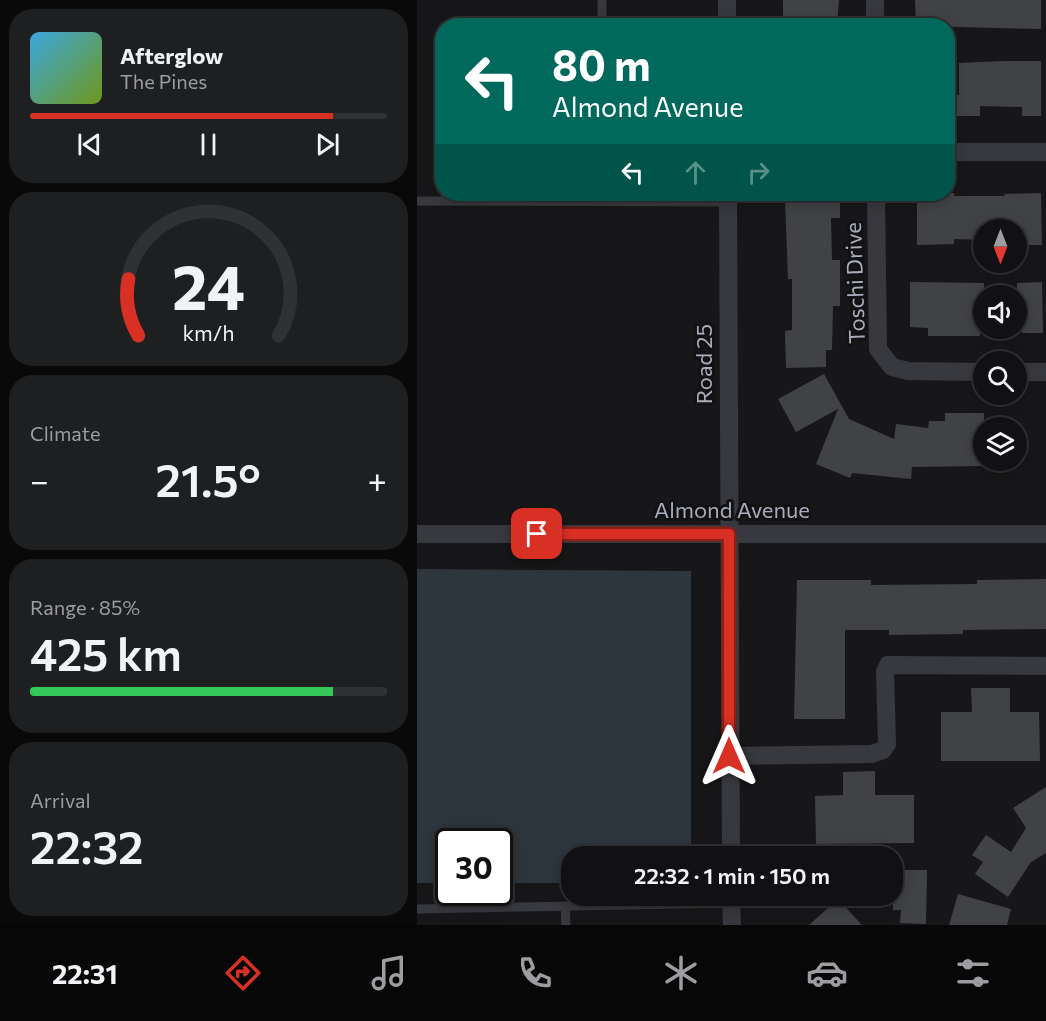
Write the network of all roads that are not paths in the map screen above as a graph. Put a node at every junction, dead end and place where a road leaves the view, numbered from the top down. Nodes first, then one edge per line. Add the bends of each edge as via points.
1 (602, 0) edge
2 (727, 0) edge
3 (875, 0) edge
4 (602, 18) edge
5 (727, 18) edge
6 (875, 18) edge
7 (955, 152) edge
8 (1046, 152) edge
9 (417, 201) edge
10 (435, 201) edge
11 (728, 201) edge
12 (876, 201) edge
13 (973, 372) edge
14 (1027, 372) edge
15 (1046, 372) edge
16 (417, 534) edge
17 (729, 534) junction
18 (1046, 534) edge
19 (1046, 666) edge
20 (729, 756) junction
21 (731, 846) edge
22 (565, 906) joint
23 (731, 906) edge
24 (417, 909) edge
25 (565, 925) edge
26 (732, 925) edge

1 - 4 lane
2 - 5 street
3 - 6 street
7 - 8 street
9 - 10 lane
11 - 17 street, Road 25
12 - 13 street, Toschi Drive via 878,349 892,367 908,371
14 - 15 street
16 - 17 street, Almond Avenue
17 - 18 street, Almond Avenue
17 - 20 street, Road 25
19 - 20 street via 888,665 887,744 883,750 872,754
20 - 21 street, Road 25
22 - 24 lane
22 - 25 lane
23 - 26 street

